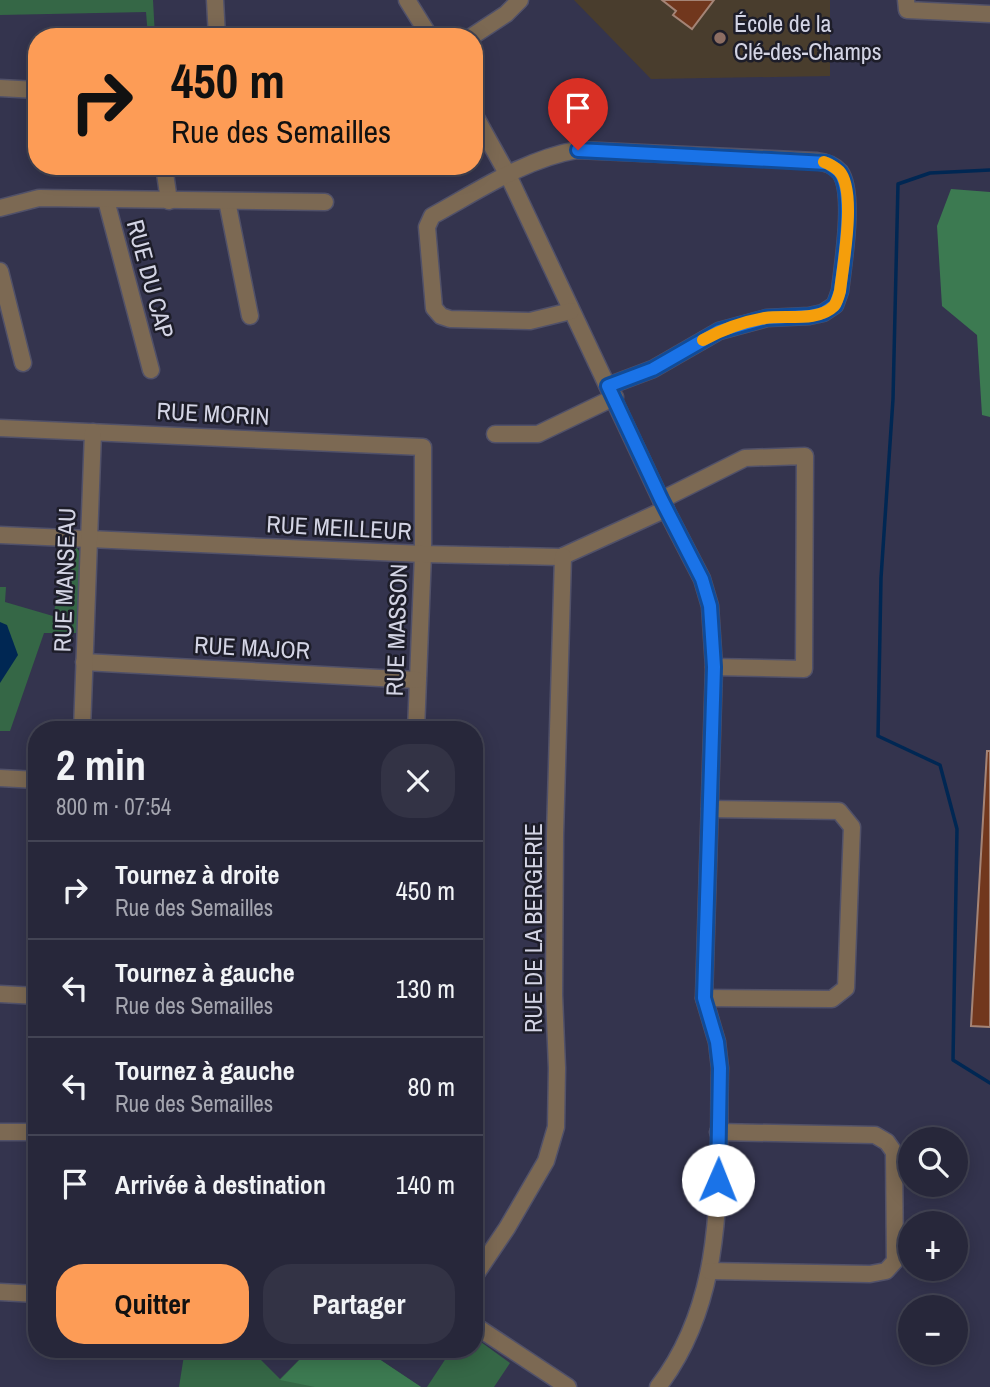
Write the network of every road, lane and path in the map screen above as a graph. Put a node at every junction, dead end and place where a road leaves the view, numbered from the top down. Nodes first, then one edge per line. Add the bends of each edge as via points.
1 (215, 0) edge
2 (407, 0) edge
3 (520, 0) edge
4 (906, 0) edge
5 (990, 14) edge
6 (217, 28) edge
7 (424, 28) edge
8 (483, 29) edge
9 (0, 88) edge
10 (28, 90) edge
11 (483, 130) edge
12 (165, 175) edge
13 (508, 175) junction
14 (106, 200) junction
15 (169, 201) junction
16 (228, 201) junction
17 (325, 202) dead end
18 (0, 208) edge
19 (0, 271) edge
20 (571, 311) junction
21 (250, 316) dead end
22 (23, 363) dead end
23 (151, 370) dead end
24 (612, 394) junction
25 (0, 428) edge
26 (93, 432) junction
27 (495, 433) dead end
28 (423, 447) joint
29 (664, 504) junction
30 (0, 535) edge
31 (89, 539) junction
32 (423, 554) junction
33 (563, 556) junction
34 (85, 662) junction
35 (714, 667) junction
36 (417, 680) junction
37 (82, 721) edge
38 (416, 721) edge
39 (0, 778) edge
40 (28, 780) edge
41 (710, 809) junction
42 (0, 994) edge
43 (28, 996) edge
44 (704, 998) junction
45 (0, 1132) edge
46 (28, 1132) edge
47 (718, 1132) junction
48 (483, 1264) edge
49 (709, 1271) junction
50 (0, 1292) edge
51 (28, 1294) edge
52 (483, 1331) edge
53 (568, 1387) edge
54 (658, 1387) edge

1 - 6 street
2 - 7 street
3 - 8 street
4 - 5 street via 907,10
9 - 10 street
11 - 13 street
12 - 15 street
13 - 20 street
13 - 20 street via 432,216 426,227 434,308 450,319 530,321
13 - 24 street via 578,150 816,161 839,171 848,200 835,305 823,313 766,318 719,331
14 - 15 street
14 - 18 street via 39,198
14 - 23 street, RUE DU CAP
15 - 16 street
16 - 17 street
16 - 21 street
19 - 22 street
20 - 24 street
24 - 27 street via 538,433
24 - 29 street
25 - 26 street, RUE MORIN
26 - 28 street, RUE MORIN
26 - 31 street, RUE MANSEAU
28 - 32 street, RUE MASSON
29 - 33 street, RUE MEILLEUR
29 - 35 street via 702,579 710,606
29 - 35 street, RUE MEILLEUR via 745,458 805,456 804,669
30 - 31 street, RUE MEILLEUR
31 - 32 street, RUE MEILLEUR
31 - 34 street, RUE MANSEAU
32 - 33 street, RUE MEILLEUR
32 - 36 street, RUE MASSON
33 - 48 street, RUE DE LA BERGERIE via 555,835 556,1127 546,1161
34 - 36 street, RUE MAJOR
34 - 37 street, RUE MANSEAU
35 - 41 street
36 - 38 street, RUE MASSON
39 - 40 street
41 - 44 street
41 - 44 street via 839,811 852,827 846,988 832,999
42 - 43 street
44 - 47 street via 720,1068
45 - 46 street
47 - 49 street via 716,1231
47 - 49 street via 875,1135 887,1142 894,1152 895,1261 886,1271 870,1274
49 - 54 street via 688,1338
50 - 51 street
52 - 53 street

